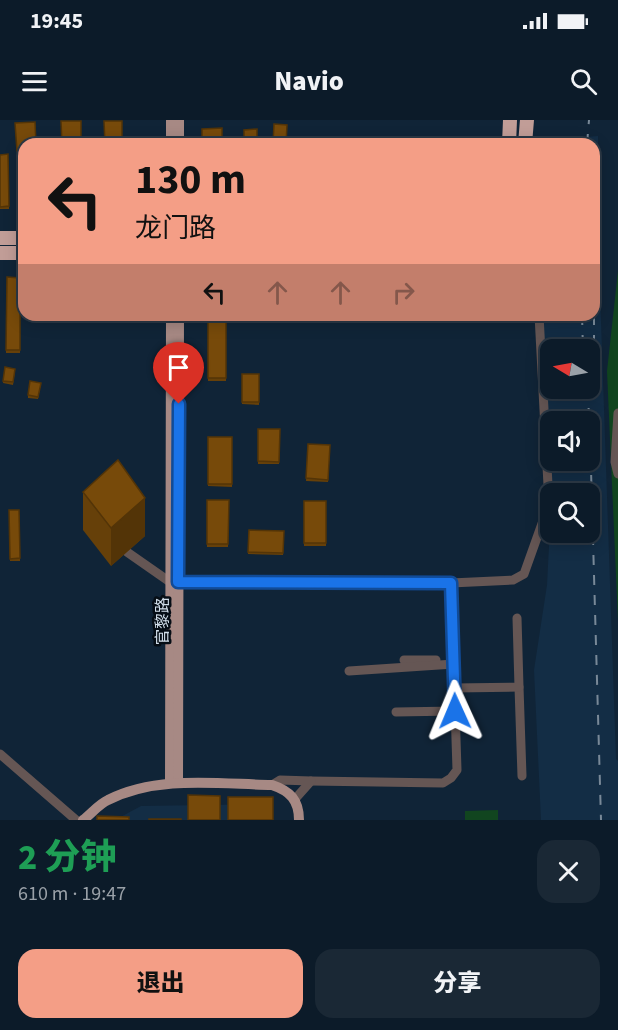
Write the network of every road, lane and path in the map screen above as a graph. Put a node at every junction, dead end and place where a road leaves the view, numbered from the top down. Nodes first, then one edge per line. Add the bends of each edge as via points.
1 (171, 120) edge
2 (179, 120) edge
3 (510, 120) edge
4 (527, 120) edge
5 (171, 138) edge
6 (179, 138) edge
7 (509, 138) edge
8 (526, 138) edge
9 (0, 238) edge
10 (18, 238) edge
11 (18, 252) edge
12 (0, 253) edge
13 (171, 321) edge
14 (179, 321) edge
15 (539, 321) edge
16 (618, 413) edge
17 (618, 474) edge
18 (127, 552) dead end
19 (174, 582) junction
20 (451, 583) junction
21 (517, 618) dead end
22 (404, 660) dead end
23 (454, 662) junction
24 (349, 671) dead end
25 (519, 687) junction
26 (454, 688) junction
27 (455, 711) junction
28 (396, 712) dead end
29 (0, 754) edge
30 (522, 776) dead end
31 (311, 781) junction
32 (174, 783) junction
33 (272, 784) junction
34 (295, 799) junction
35 (76, 820) edge
36 (83, 820) edge
37 (298, 820) edge

1 - 5 main road
2 - 6 main road
3 - 7 highway
4 - 8 highway
9 - 10 highway
11 - 12 highway
13 - 19 main road, 官黎路
14 - 19 main road, 官黎路
15 - 20 street via 549,504 524,574 513,580
16 - 17 street
18 - 19 street
19 - 20 street
19 - 32 main road, 官黎路
20 - 23 street
21 - 25 street
22 - 23 street
23 - 24 street
23 - 26 street
25 - 26 street
25 - 30 street
26 - 27 street
27 - 28 street
27 - 31 street via 457,770 443,783
29 - 35 street
31 - 33 street via 280,780
31 - 34 street
32 - 33 main road
32 - 36 main road via 147,786 106,800
33 - 34 main road
34 - 37 main road

